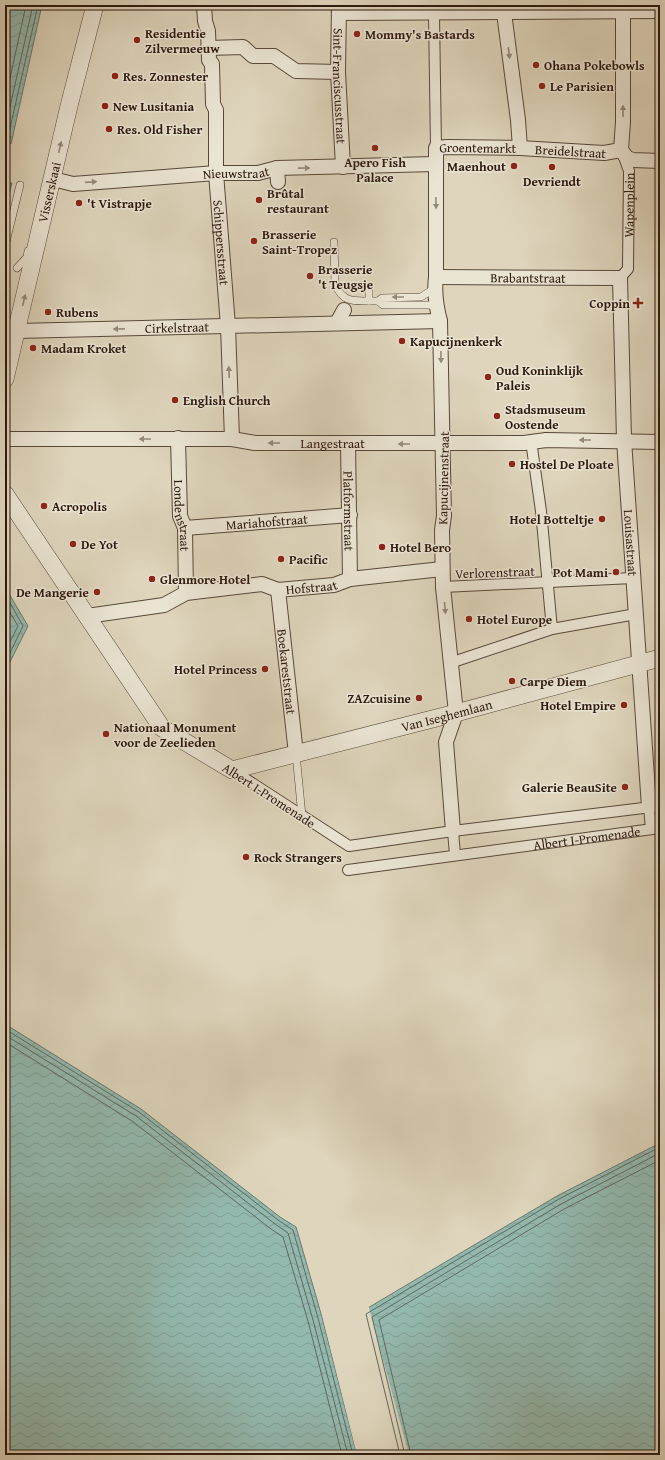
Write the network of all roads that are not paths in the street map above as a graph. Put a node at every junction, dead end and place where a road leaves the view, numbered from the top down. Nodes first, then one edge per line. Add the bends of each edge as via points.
1 (95, 5) edge
2 (204, 5) edge
3 (623, 9) edge
4 (339, 10) edge
5 (504, 10) edge
6 (660, 13) edge
7 (434, 15) junction
8 (208, 48) junction
9 (338, 72) junction
10 (436, 148) junction
11 (520, 148) junction
12 (621, 150) junction
13 (660, 161) edge
14 (435, 164) junction
15 (343, 167) junction
16 (216, 173) junction
17 (46, 177) junction
18 (20, 185) dead end
19 (39, 204) dead end
20 (334, 242) dead end
21 (5, 246) edge
22 (17, 268) dead end
23 (620, 278) junction
24 (436, 282) junction
25 (369, 289) dead end
26 (369, 301) junction
27 (378, 302) junction
28 (348, 305) junction
29 (436, 306) junction
30 (440, 321) junction
31 (337, 323) junction
32 (228, 326) junction
33 (17, 331) junction
34 (5, 379) edge
35 (178, 438) junction
36 (5, 439) edge
37 (232, 439) junction
38 (624, 440) junction
39 (531, 441) junction
40 (660, 442) edge
41 (348, 444) junction
42 (444, 444) junction
43 (5, 494) edge
44 (350, 515) junction
45 (185, 528) junction
46 (442, 569) junction
47 (634, 578) junction
48 (350, 579) junction
49 (548, 583) junction
50 (443, 587) junction
51 (278, 590) junction
52 (186, 593) junction
53 (636, 614) junction
54 (87, 616) junction
55 (552, 629) junction
56 (660, 658) edge
57 (450, 663) junction
58 (639, 664) junction
59 (456, 713) junction
60 (296, 754) junction
61 (232, 770) junction
62 (655, 807) edge
63 (302, 816) junction
64 (656, 829) edge
65 (453, 831) junction
66 (455, 855) junction
67 (348, 870) dead end

17 -> 1 street, Visserskaai via 69,106
2 - 8 street, Schippersstraat
3 - 5 street
3 - 6 street
12 -> 3 street
4 - 7 street
4 - 9 street, Sint-Franciscusstraat
5 - 7 street
5 -> 11 street, Groentemarkt
7 - 10 street, Groentemarkt
8 - 9 street via 243,47 253,56 274,56 296,70
8 - 16 street, Schippersstraat via 212,64 213,104 216,110
9 - 15 street, Sint-Franciscusstraat
10 - 11 street, Groentemarkt
10 - 14 street, Kapucijnenstraat
11 - 12 street, Breidelstraat via 604,153
12 - 13 street, Wapenplein via 627,158 633,160
12 - 23 street, Wapenplein via 629,171 629,179 628,269
14 - 15 street, Nieuwstraat
14 -> 24 street, Kapucijnenstraat
16 -> 15 street, Nieuwstraat via 277,175
17 -> 16 street, Nieuwstraat via 73,184
16 - 32 street, Schippersstraat
33 -> 17 street, Visserskaai
18 - 21 lane
19 - 22 lane via 26,257
20 - 28 lane via 335,283
23 - 24 street, Brabantstraat
23 - 38 street, Louisastraat
24 -> 27 lane via 428,294 421,297 382,298
24 - 29 street, Kapucijnenstraat
25 - 26 lane
26 - 27 lane
26 - 28 lane
27 - 29 lane via 383,305
28 - 31 street
29 - 30 street, Kapucijnenstraat
30 - 31 street, Cirkelstraat
30 -> 42 street, Kapucijnenstraat
31 - 32 street, Cirkelstraat
32 -> 33 street, Cirkelstraat
37 -> 32 street, Schippersstraat
33 - 34 street, Visserskaai
35 -> 36 street, Langestraat
35 - 37 street, Langestraat
35 - 45 street, Londenstraat via 180,516
41 -> 37 street, Langestraat via 255,443
38 -> 39 street, Langestraat
38 - 40 street, Langestraat
38 - 47 street, Louisastraat
39 - 42 street, Langestraat
39 - 49 street
42 -> 41 street, Langestraat
41 - 44 street, Platformstraat
42 - 46 street, Kapucijnenstraat
43 - 54 street, Albert I-Promenade
44 - 45 street, Mariahofstraat
44 - 48 street, Platformstraat
45 - 52 street, Londenstraat
46 - 48 street, Hofstraat
46 - 50 street, Kapucijnenstraat
47 - 49 street, Verlorenstraat
47 - 53 street, Louisastraat
48 - 51 street, Hofstraat via 334,585
49 - 50 street, Verlorenstraat
49 - 55 street
50 -> 57 street, Kapucijnenstraat
51 - 52 street, Hofstraat via 262,584
51 - 60 street, Boekareststraat
52 - 54 street, Hofstraat via 164,605
53 - 55 street
53 - 58 street, Louisastraat
54 - 61 street, Albert I-Promenade via 162,728
55 - 57 street
56 - 58 street, Van Iseghemlaan
57 - 59 street, Kapucijnenstraat
58 - 59 street, Van Iseghemlaan
58 - 62 street, Louisastraat
59 - 60 street, Van Iseghemlaan
59 - 65 street, Kapucijnenstraat via 446,742
60 - 61 street, Van Iseghemlaan
60 - 63 lane
61 - 63 street, Albert I-Promenade
62 - 64 street
62 - 65 street, Albert I-Promenade
63 - 65 street, Albert I-Promenade via 349,846
64 - 66 street, Albert I-Promenade
65 - 66 street
66 - 67 street, Albert I-Promenade

